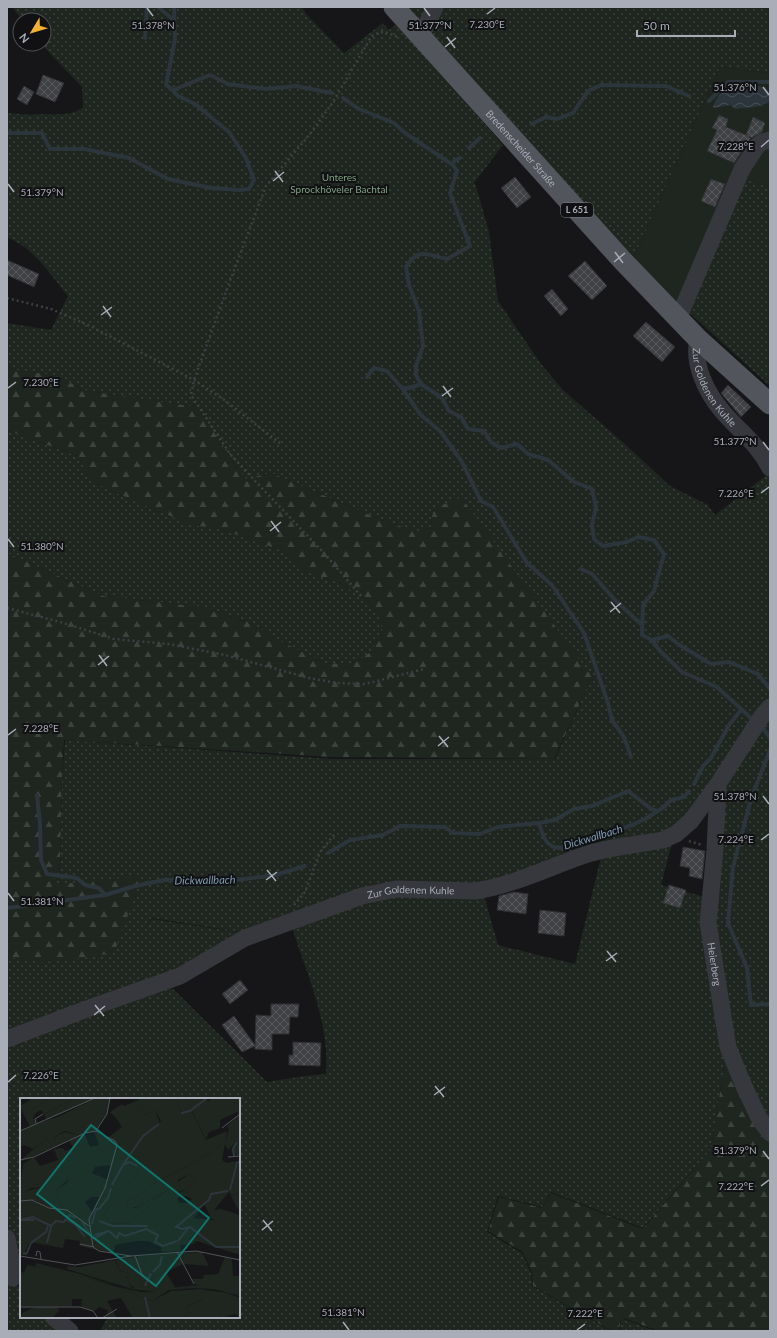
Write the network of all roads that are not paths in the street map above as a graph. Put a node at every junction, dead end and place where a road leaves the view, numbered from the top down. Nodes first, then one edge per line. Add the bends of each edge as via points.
1 (394, 7) edge
2 (435, 7) edge
3 (421, 36) junction
4 (770, 140) edge
5 (678, 319) junction
6 (698, 339) junction
7 (770, 404) edge
8 (770, 468) edge
9 (770, 707) edge
10 (718, 784) junction
11 (7, 1039) edge
12 (770, 1133) edge
13 (7, 1238) edge
14 (14, 1281) edge
15 (54, 1318) edge
16 (70, 1331) edge

1 - 3 main road, Bredenscheider Straße / L 651
2 - 3 street
3 - 5 main road, Bredenscheider Straße / L 651
4 - 5 street via 757,146 742,169
5 - 6 main road, Bredenscheider Straße / L 651
6 - 7 main road, Bredenscheider Straße / L 651
6 - 8 street, Zur Goldenen Kuhle via 696,356 704,382 720,409 759,449
9 - 10 street, Zur Goldenen Kuhle
10 - 11 street, Zur Goldenen Kuhle via 691,821 676,834 663,840 593,852 522,879 482,890 396,889 362,896 245,938 180,976
10 - 12 street, Heierberg via 708,923 728,1047 759,1118
13 - 14 street
15 - 16 street

